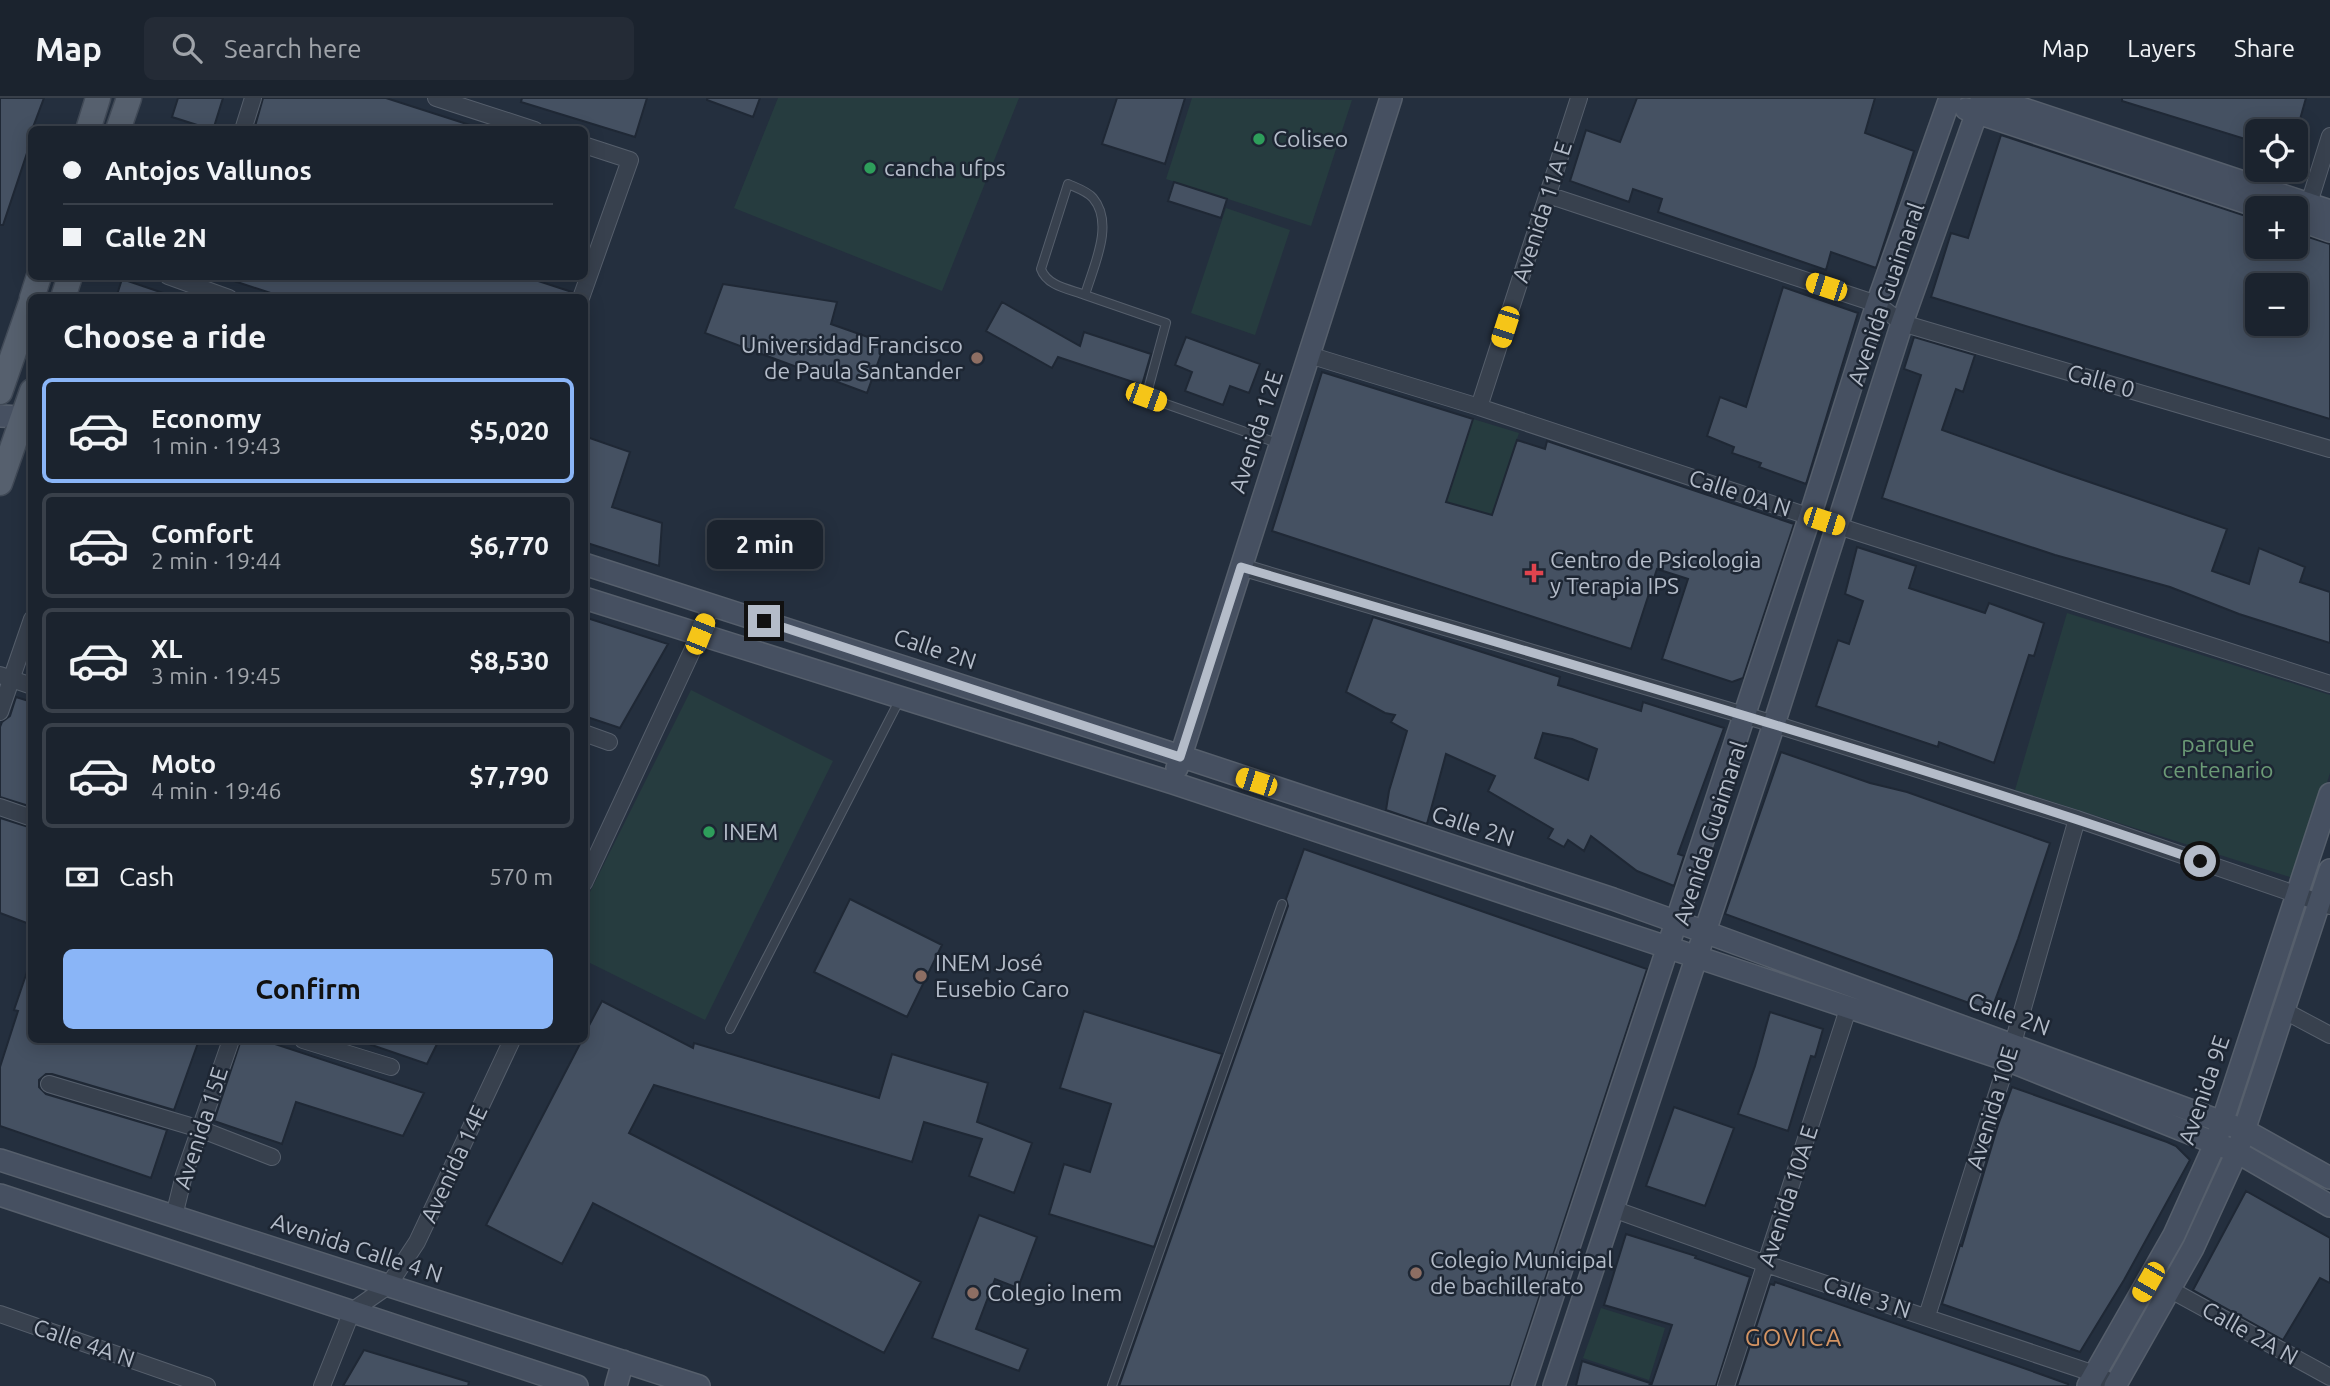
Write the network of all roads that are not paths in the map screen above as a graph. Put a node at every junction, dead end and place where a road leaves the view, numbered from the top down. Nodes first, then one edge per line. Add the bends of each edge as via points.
1 (99, 98) edge
2 (129, 98) edge
3 (253, 98) edge
4 (436, 98) edge
5 (1391, 98) edge
6 (1579, 98) edge
7 (1944, 99) edge
8 (1984, 103) edge
9 (89, 126) edge
10 (122, 126) edge
11 (244, 126) edge
12 (523, 126) edge
13 (2330, 136) edge
14 (588, 146) edge
15 (1548, 195) junction
16 (2248, 196) edge
17 (2308, 198) edge
18 (2245, 201) edge
19 (2330, 211) edge
20 (2308, 214) edge
21 (2308, 218) edge
22 (2330, 231) edge
23 (588, 276) edge
24 (192, 281) edge
25 (220, 294) edge
26 (1084, 295) junction
27 (1877, 304) junction
28 (28, 310) edge
29 (1902, 323) junction
30 (1309, 355) junction
31 (1, 383) edge
32 (28, 384) edge
33 (28, 399) edge
34 (1479, 407) junction
35 (18, 418) edge
36 (1280, 444) junction
37 (2330, 449) edge
38 (0, 483) edge
39 (1810, 516) junction
40 (1838, 526) junction
41 (588, 565) edge
42 (1241, 567) junction
43 (588, 599) edge
44 (712, 604) junction
45 (28, 629) edge
46 (700, 634) junction
47 (6, 677) edge
48 (2330, 684) edge
49 (28, 685) edge
50 (901, 697) junction
51 (0, 712) edge
52 (1743, 715) junction
53 (1774, 724) junction
54 (588, 734) edge
55 (609, 742) dead end
56 (1180, 757) junction
57 (1173, 783) junction
58 (2330, 794) edge
59 (0, 807) edge
60 (28, 817) edge
61 (2077, 819) junction
62 (2330, 870) edge
63 (588, 874) edge
64 (2297, 894) junction
65 (1282, 904) dead end
66 (2325, 904) edge
67 (1675, 922) junction
68 (1705, 932) junction
69 (1667, 947) junction
70 (1697, 957) junction
71 (1849, 1006) junction
72 (2283, 1010) junction
73 (730, 1029) dead end
74 (2330, 1035) edge
75 (230, 1043) edge
76 (313, 1043) edge
77 (511, 1043) edge
78 (2010, 1052) junction
79 (391, 1067) dead end
80 (49, 1084) dead end
81 (2222, 1121) junction
82 (200, 1129) junction
83 (2244, 1130) junction
84 (2215, 1143) junction
85 (2236, 1152) junction
86 (272, 1157) dead end
87 (0, 1160) edge
88 (2330, 1178) edge
89 (0, 1195) edge
90 (2330, 1206) edge
91 (1613, 1209) junction
92 (174, 1216) junction
93 (1766, 1264) junction
94 (388, 1286) junction
95 (2171, 1290) junction
96 (352, 1311) junction
97 (0, 1314) edge
98 (1927, 1316) junction
99 (623, 1361) junction
100 (2330, 1377) edge
101 (2092, 1380) edge
102 (2117, 1385) edge
103 (207, 1386) edge
104 (322, 1386) edge
105 (577, 1386) edge
106 (616, 1386) edge
107 (699, 1386) edge
108 (1112, 1386) edge
109 (1523, 1386) edge
110 (1554, 1386) edge
111 (1727, 1386) edge

1 - 9 main road
2 - 10 main road
3 - 11 street
4 - 12 street
5 - 30 street, Avenida 12E
6 - 15 street, Avenida 11A E
7 - 8 street
7 - 27 street, Avenida Guaimaral
8 - 16 street
8 - 18 street
8 - 29 street, Avenida Guaimaral
13 - 17 street
14 - 23 street via 630,160
15 - 27 street, Calle 0
15 - 34 street, Avenida 11A E
19 - 20 street
21 - 22 street
24 - 25 street
26 - 26 lane via 1100,244 1102,220 1092,197 1068,184 1041,269 1051,282
26 - 36 lane via 1166,323 1146,397
27 - 29 street, Calle 0
27 - 39 street, Avenida Guaimaral
28 - 31 main road
29 - 37 street, Calle 0
29 - 40 street, Avenida Guaimaral
30 - 34 street, Calle 0A N
30 - 36 street, Avenida 12E
31 - 32 street
33 - 35 main road
34 - 39 street, Calle 0A N
35 - 38 main road
36 - 42 street, Avenida 12E
39 - 40 street, Calle 0A N
39 - 52 street, Avenida Guaimaral
40 - 48 street, Calle 0A N
40 - 53 street, Avenida Guaimaral
41 - 44 street, Calle 2N
42 - 52 street
42 - 56 street, Avenida 12E
43 - 46 street, Calle 2N
44 - 46 street
44 - 56 street, Calle 2N
45 - 47 street
46 - 50 street, Calle 2N
46 - 63 street
47 - 49 street
47 - 51 street
50 - 57 street, Calle 2N
50 - 73 lane
52 - 53 street
52 - 67 street, Avenida Guaimaral
53 - 61 street
53 - 68 street, Avenida Guaimaral
54 - 55 street
56 - 57 street, Avenida 12E
56 - 67 street, Calle 2N
57 - 69 street, Calle 2N
58 - 64 street, Avenida 9E
59 - 60 street
61 - 64 street
61 - 78 street, Avenida 10E
62 - 66 street
64 - 66 street
64 - 81 street, Avenida 9E
65 - 108 lane
66 - 72 street
67 - 68 street, Calle 2N
67 - 69 street, Avenida Guaimaral
68 - 70 street, Avenida Guaimaral
68 - 78 street, Calle 2N
69 - 70 street, Calle 2N
69 - 109 street, Avenida Guaimaral
70 - 71 street, Calle 2N
70 - 91 street, Avenida Guaimaral
71 - 78 street, Calle 2N
71 - 93 street, Avenida 10A E
72 - 74 street
72 - 83 street
75 - 82 street, Avenida 15E
76 - 79 street
77 - 94 street, Avenida 14E via 417,1242
78 - 81 street, Calle 2N
78 - 84 street, Calle 2N
78 - 98 street, Avenida 10E
80 - 82 street
81 - 83 street, Calle 2N
81 - 84 street, Avenida 9E
82 - 86 street
82 - 92 street, Avenida 15E
83 - 85 street
83 - 88 street, Calle 2N
84 - 85 street, Calle 2N
84 - 101 street, Avenida 9E via 2174,1235
85 - 90 street, Calle 2N
85 - 95 street
87 - 92 street, Avenida Calle 4 N
89 - 96 street
91 - 93 street, Calle 3 N
91 - 110 street, Avenida Guaimaral
92 - 94 street, Avenida Calle 4 N
93 - 98 street, Calle 3 N
93 - 111 street, Avenida 10A E
94 - 96 street, Avenida 14E
94 - 99 street, Avenida Calle 4 N
95 - 100 street, Calle 2A N
95 - 102 street
96 - 104 street
96 - 105 street
97 - 103 street, Calle 4A N
98 - 101 street, Calle 3 N
99 - 106 street
99 - 107 street, Avenida Calle 4 N
101 - 102 street, Calle 3 N

